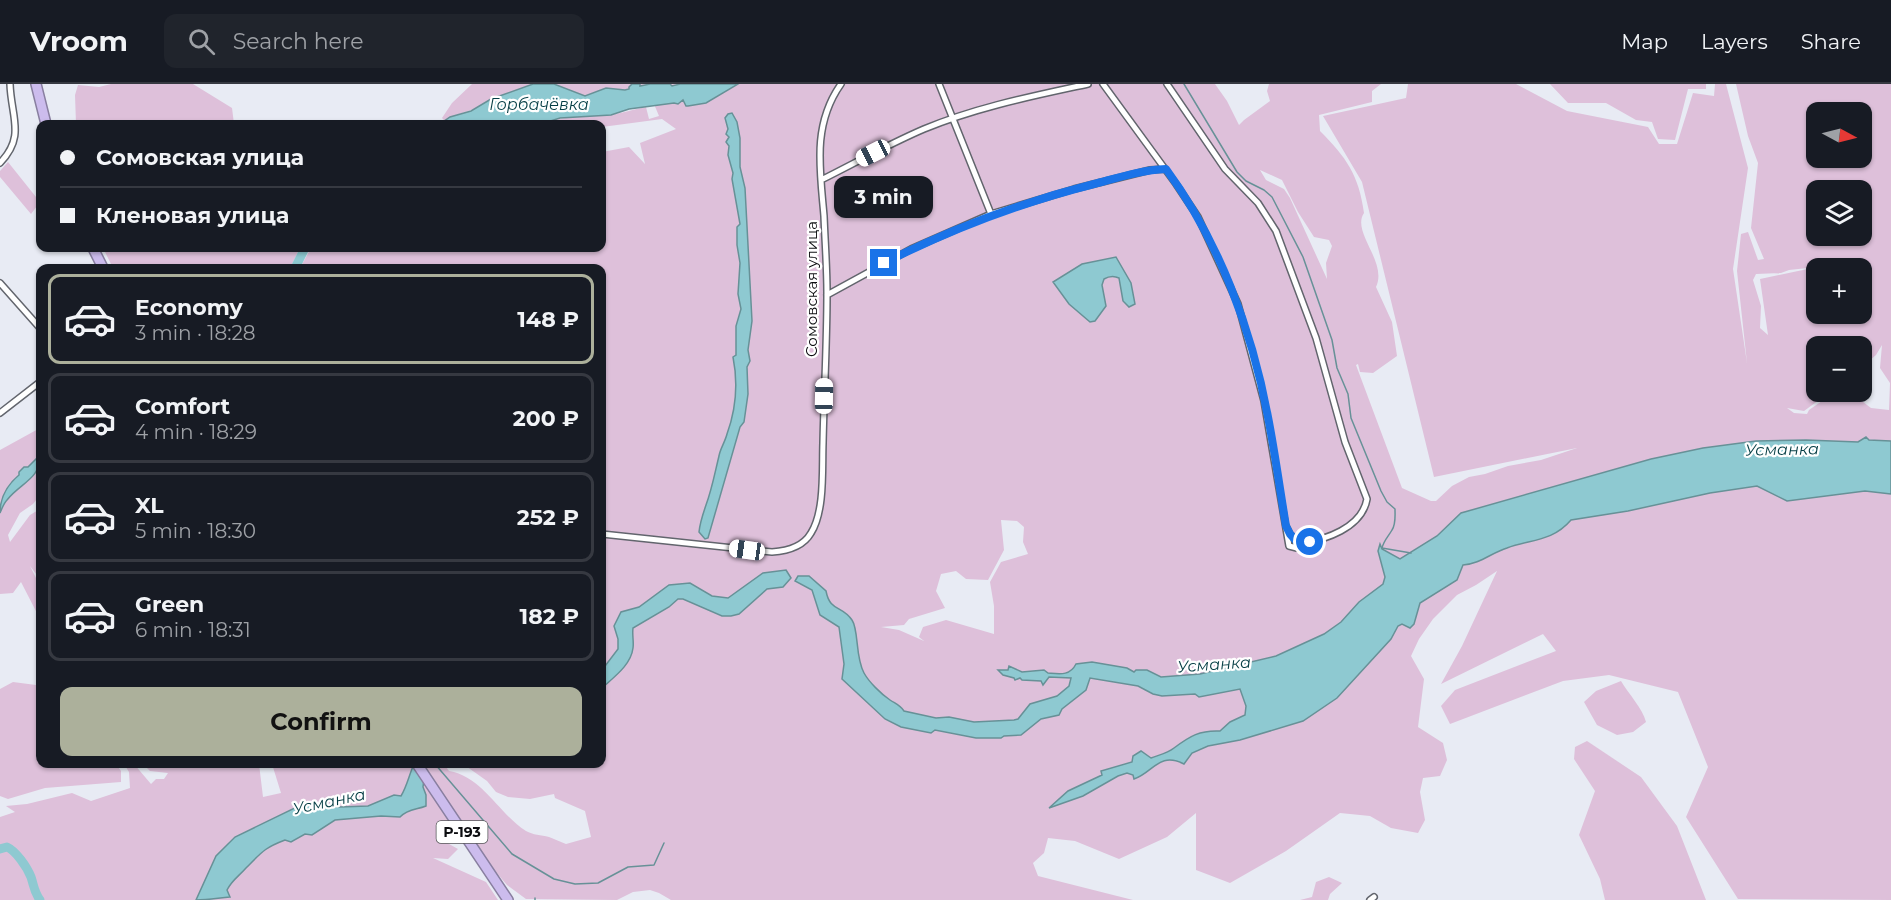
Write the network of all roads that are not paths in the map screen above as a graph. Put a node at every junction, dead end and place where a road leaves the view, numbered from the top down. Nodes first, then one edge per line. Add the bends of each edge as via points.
1 (10, 84) edge
2 (36, 84) edge
3 (841, 84) edge
4 (939, 84) edge
5 (1088, 84) edge
6 (1103, 84) edge
7 (1167, 84) edge
8 (952, 119) junction
9 (45, 120) edge
10 (0, 163) edge
11 (1166, 169) junction
12 (821, 180) junction
13 (991, 214) junction
14 (0, 283) edge
15 (827, 295) junction
16 (36, 324) edge
17 (36, 385) edge
18 (0, 413) edge
19 (606, 534) edge
20 (420, 768) edge
21 (508, 900) edge

1 - 10 street via 15,141
2 - 9 highway
3 - 12 street, Сомовская улица via 831,99 821,132
4 - 8 street
5 - 8 street
6 - 11 street
7 - 11 street via 1225,168 1258,203 1276,231 1298,286 1345,442 1367,499 1359,516 1332,535 1299,544 1297,548 1289,546 1264,400 1238,304 1198,217
8 - 12 street
8 - 13 street
11 - 13 street via 1074,189
12 - 15 street, Сомовская улица
13 - 15 street via 911,249
14 - 16 street
15 - 19 street, Сомовская улица via 820,504 816,524 807,538 791,549 772,552
17 - 18 street
20 - 21 highway, Р-193

